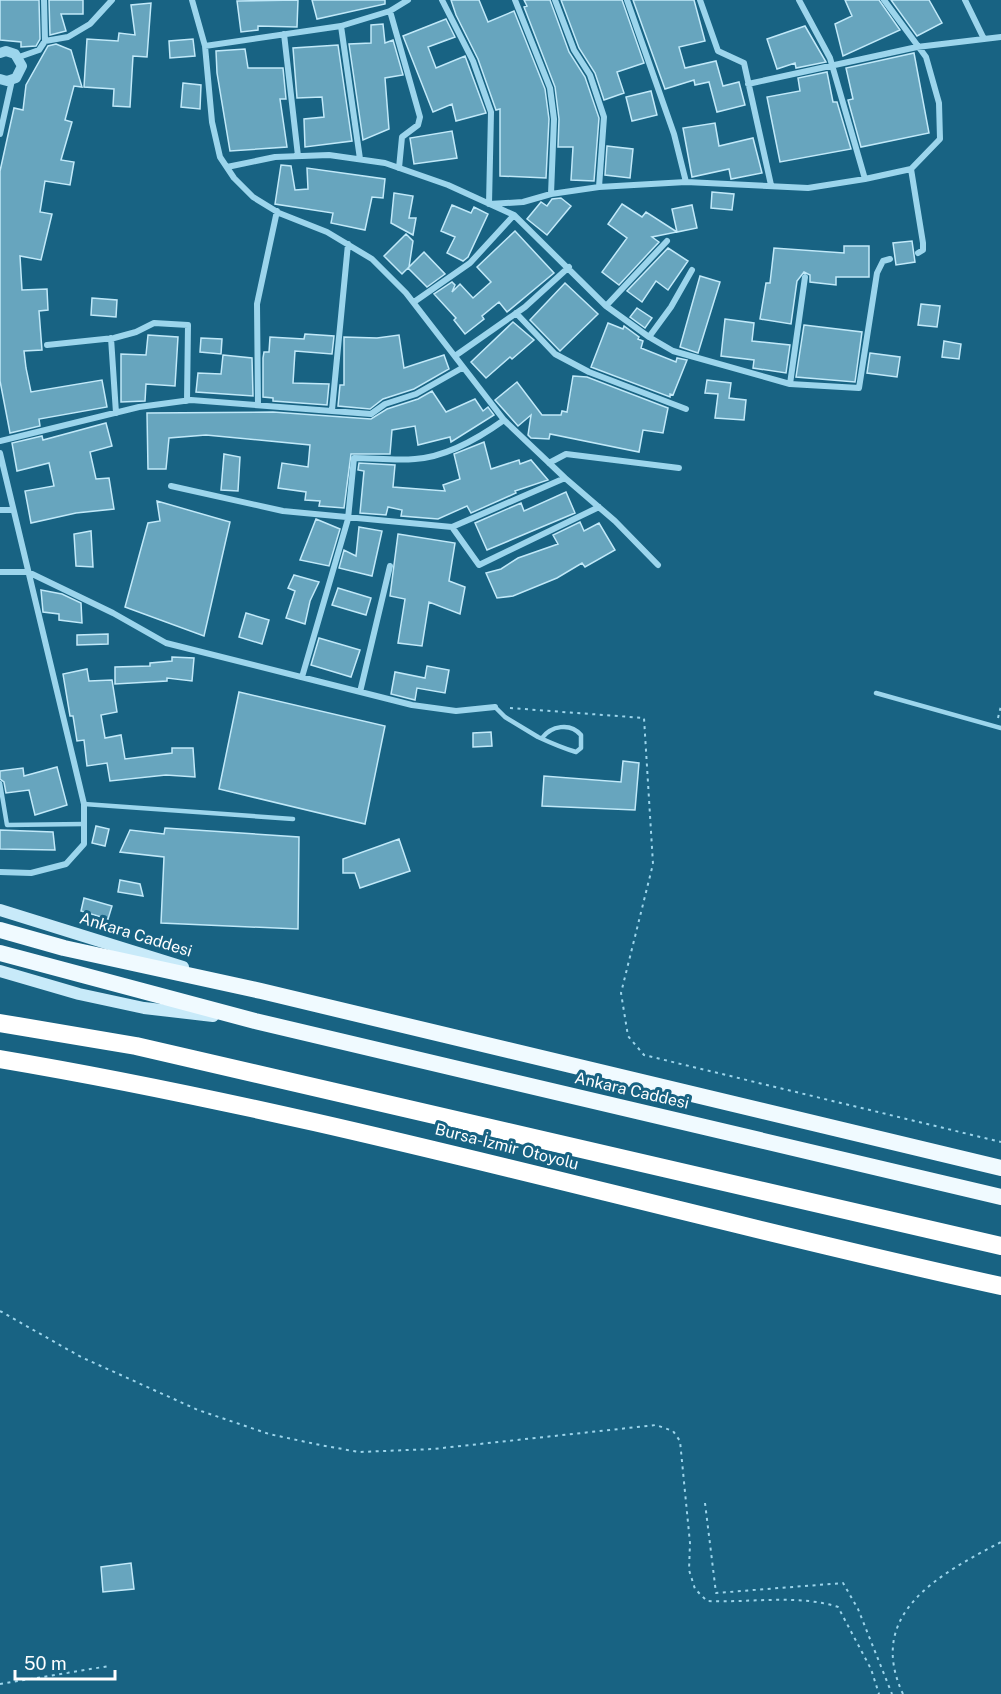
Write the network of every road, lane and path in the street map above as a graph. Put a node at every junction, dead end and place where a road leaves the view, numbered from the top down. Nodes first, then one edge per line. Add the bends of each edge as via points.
1 (44, 0) edge
2 (192, 0) edge
3 (406, 0) edge
4 (442, 0) edge
5 (515, 0) edge
6 (555, 0) edge
7 (627, 0) edge
8 (700, 0) edge
9 (799, 0) edge
10 (884, 0) edge
11 (965, 0) edge
12 (110, 1) edge
13 (390, 11) junction
14 (341, 26) junction
15 (284, 34) junction
16 (1001, 37) edge
17 (984, 39) junction
18 (45, 41) junction
19 (205, 46) junction
20 (917, 47) junction
21 (0, 53) edge
22 (19, 57) junction
23 (832, 65) junction
24 (4, 81) edge
25 (748, 84) junction
26 (0, 134) edge
27 (298, 156) junction
28 (360, 159) junction
29 (227, 167) junction
30 (399, 168) junction
31 (912, 169) junction
32 (865, 179) junction
33 (686, 182) junction
34 (771, 185) junction
35 (599, 187) junction
36 (551, 194) junction
37 (489, 204) junction
38 (277, 211) junction
39 (514, 215) junction
40 (667, 241) dead end
41 (348, 244) junction
42 (918, 253) dead end
43 (890, 259) dead end
44 (569, 267) junction
45 (692, 270) dead end
46 (806, 277) dead end
47 (414, 302) junction
48 (606, 306) junction
49 (516, 314) junction
50 (649, 337) junction
51 (111, 338) junction
52 (47, 345) dead end
53 (455, 356) junction
54 (462, 368) junction
55 (790, 384) junction
56 (187, 401) junction
57 (258, 405) junction
58 (686, 409) dead end
59 (332, 410) junction
60 (116, 412) junction
61 (504, 420) junction
62 (0, 441) edge
63 (0, 453) edge
64 (549, 463) junction
65 (679, 468) dead end
66 (565, 478) junction
67 (171, 486) dead end
68 (599, 507) junction
69 (0, 510) edge
70 (13, 510) junction
71 (348, 519) junction
72 (452, 527) junction
73 (658, 565) dead end
74 (390, 566) dead end
75 (0, 572) edge
76 (28, 572) junction
77 (302, 677) junction
78 (360, 692) junction
79 (876, 693) dead end
80 (1001, 706) edge
81 (495, 707) junction
82 (999, 727) edge
83 (542, 738) junction
84 (0, 783) edge
85 (84, 804) junction
86 (293, 819) dead end
87 (84, 824) junction
88 (0, 872) edge
89 (0, 910) edge
90 (0, 930) edge
91 (0, 953) edge
92 (0, 971) edge
93 (261, 991) junction
94 (255, 1021) junction
95 (0, 1023) edge
96 (0, 1059) edge
97 (1001, 1142) edge
98 (1001, 1168) edge
99 (1001, 1197) edge
100 (1001, 1246) edge
101 (1001, 1286) edge
102 (0, 1311) edge
103 (705, 1503) dead end
104 (1001, 1542) edge
105 (110, 1666) dead end
106 (0, 1684) edge
107 (879, 1694) edge
108 (892, 1694) edge
109 (903, 1694) edge

1 - 18 street
2 - 19 street
3 - 13 street
4 - 37 street via 474,61 491,112
5 - 36 street via 550,88 554,119
6 - 35 street via 574,50 590,75 604,117
7 - 33 street via 674,134
8 - 25 street via 718,51 744,63
9 - 23 street
10 - 20 street
11 - 17 street
12 - 18 street via 90,24 68,37
13 - 14 street
13 - 30 street via 420,117 418,125 402,137
14 - 15 street
14 - 28 street
15 - 19 street
15 - 27 street
16 - 17 street
17 - 20 street
18 - 22 street via 39,50
19 - 29 street via 212,122 220,157
20 - 23 street
20 - 31 street via 926,57 939,103 940,139
21 - 22 street via 11,51
22 - 24 street via 22,70
23 - 25 street
23 - 32 street
24 - 26 street
25 - 34 street
27 - 28 street
27 - 29 street
28 - 30 street
29 - 38 street via 252,196
30 - 37 street
31 - 32 street
31 - 42 street via 923,243 923,250
32 - 34 street via 808,188
33 - 34 street
33 - 35 street
35 - 36 street
36 - 37 street via 524,202
37 - 39 street
38 - 41 street
38 - 57 street via 257,304
39 - 44 street
39 - 47 street via 470,263
40 - 48 street
41 - 47 street via 372,259
41 - 59 street
43 - 55 street via 883,261 877,273 859,388
44 - 48 street
44 - 49 street
45 - 50 street
46 - 55 street
47 - 53 street
48 - 50 street
49 - 53 street
49 - 58 street via 555,354 589,372
50 - 55 street via 673,351
51 - 52 street
51 - 56 street via 154,323 188,325
51 - 60 street
53 - 54 street
54 - 59 street via 371,414
54 - 61 street
56 - 57 street
56 - 60 street
57 - 59 street
60 - 62 street
61 - 64 street
61 - 71 street via 485,434 436,455 415,459 354,458
63 - 70 street
64 - 65 street via 566,454
64 - 66 street
66 - 68 street
66 - 72 street
67 - 71 street via 284,511
68 - 72 street via 479,566
68 - 73 street
69 - 70 street
70 - 76 street
71 - 72 street
71 - 77 street
74 - 78 street
75 - 76 street
76 - 77 street via 166,643
76 - 85 street
77 - 78 street
78 - 81 street via 456,711
79 - 82 lane
80 - 82 path
81 - 83 lane
81 - 97 path via 645,718 653,864 621,993 628,1036 644,1055
83 - 83 lane via 576,752 581,748 581,735 568,727 556,727
84 - 87 lane via 7,825
85 - 86 lane
85 - 87 street
87 - 88 street via 84,844 66,864 31,873
89 - 93 main road, Ankara Caddesi
90 - 93 highway, Ankara Caddesi via 63,948
91 - 94 highway, Ankara Caddesi
92 - 94 main road, Ankara Caddesi via 144,1008
93 - 98 highway, Ankara Caddesi
94 - 99 highway, Ankara Caddesi
95 - 100 highway, Bursa-İzmir Otoyolu via 136,1046
96 - 101 highway, Bursa-İzmir Otoyolu via 134,1082 407,1142
102 - 107 path via 81,1357 198,1410 268,1434 359,1452 668,1427 678,1436 682,1455 689,1570 695,1589 707,1602 796,1599 838,1607 871,1668
103 - 108 path via 716,1593 843,1583 858,1609
104 - 109 path via 958,1565 922,1592 897,1624 891,1650 895,1677
105 - 106 path

